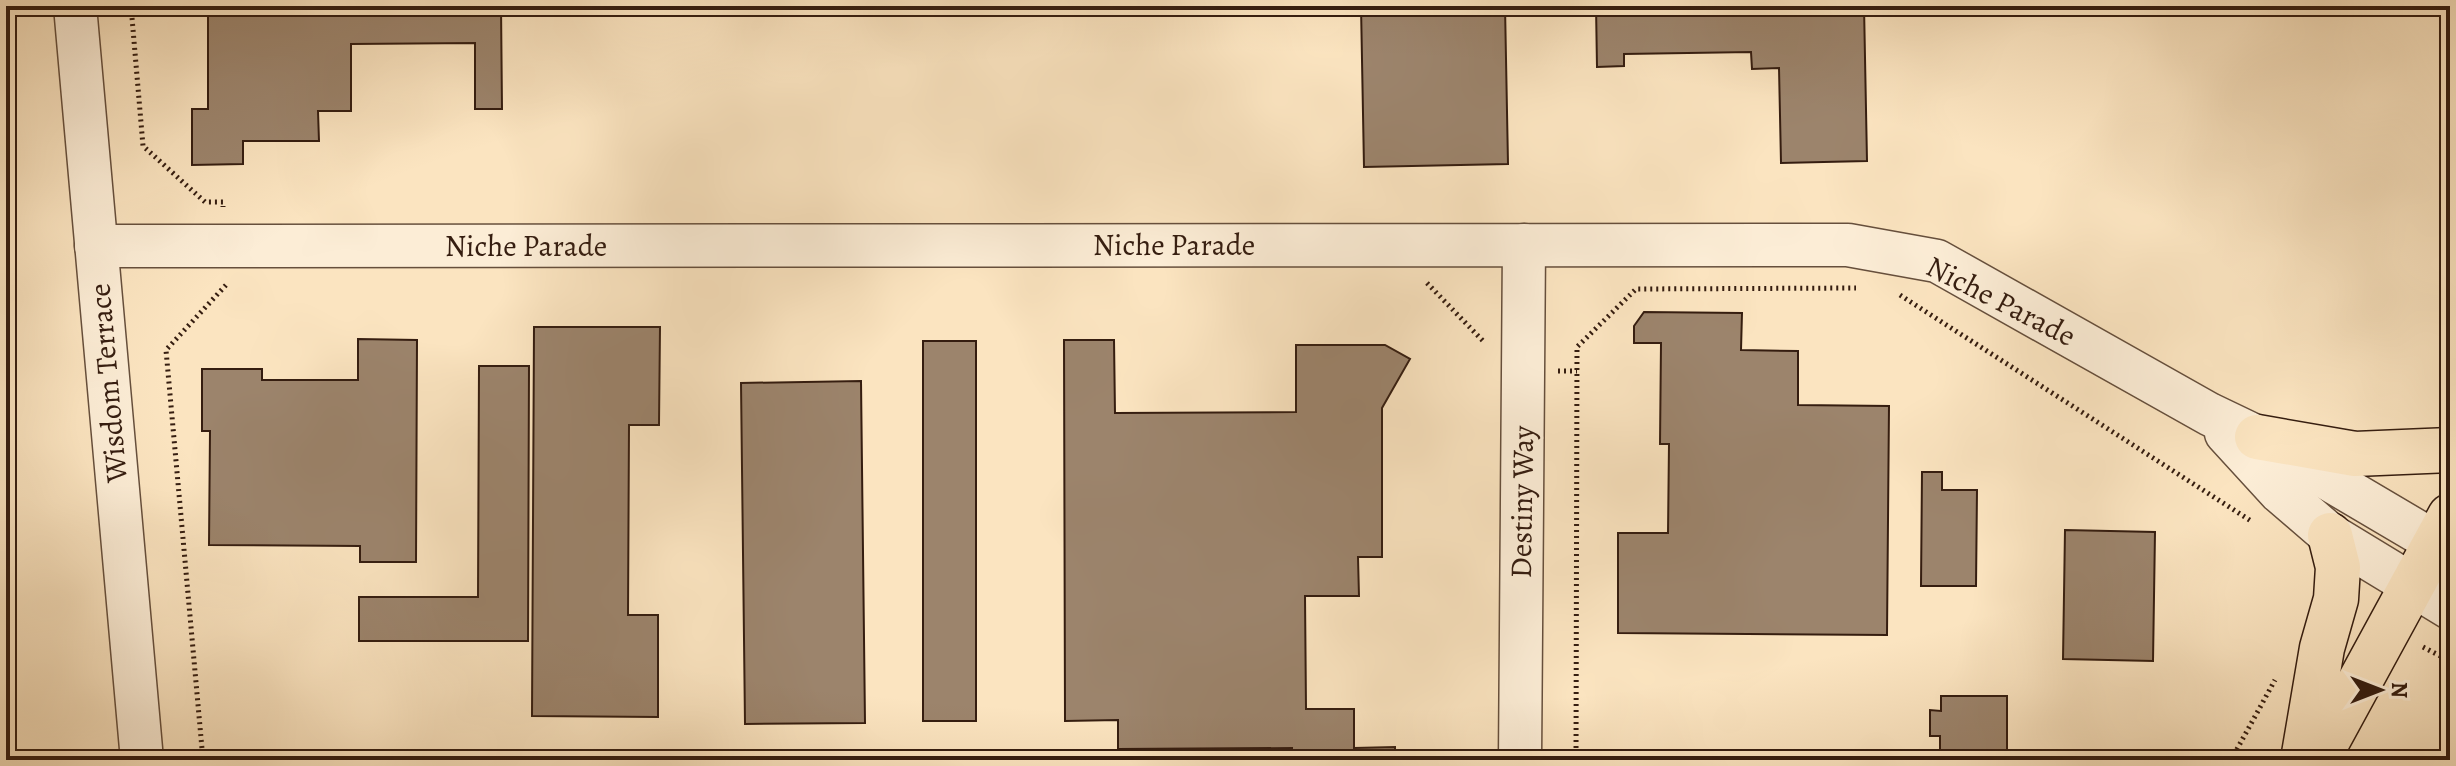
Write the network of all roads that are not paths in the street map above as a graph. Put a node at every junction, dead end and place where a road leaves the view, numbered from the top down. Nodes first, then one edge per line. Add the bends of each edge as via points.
1 (75, 6) edge
2 (1524, 245) junction
3 (96, 246) junction
4 (2209, 414) junction
5 (2257, 437) junction
6 (2450, 450) edge
7 (2330, 535) junction
8 (2445, 537) edge
9 (2412, 585) junction
10 (2450, 608) edge
11 (142, 760) edge
12 (1520, 760) edge
13 (2303, 760) edge
14 (2317, 760) edge

1 - 3 street, Wisdom Terrace
2 - 3 street, Niche Parade
2 - 4 street, Niche Parade via 1848,245 1937,261
2 - 12 street, Destiny Way
3 - 11 street, Wisdom Terrace
4 - 5 street, Niche Parade
4 - 7 street, Niche Parade via 2280,492
5 - 6 main road via 2355,454
5 - 8 street, Niche Parade
7 - 9 street, Niche Parade
7 - 13 main road via 2338,567 2336,599
8 - 9 main road
9 - 10 street, Niche Parade
9 - 14 main road

